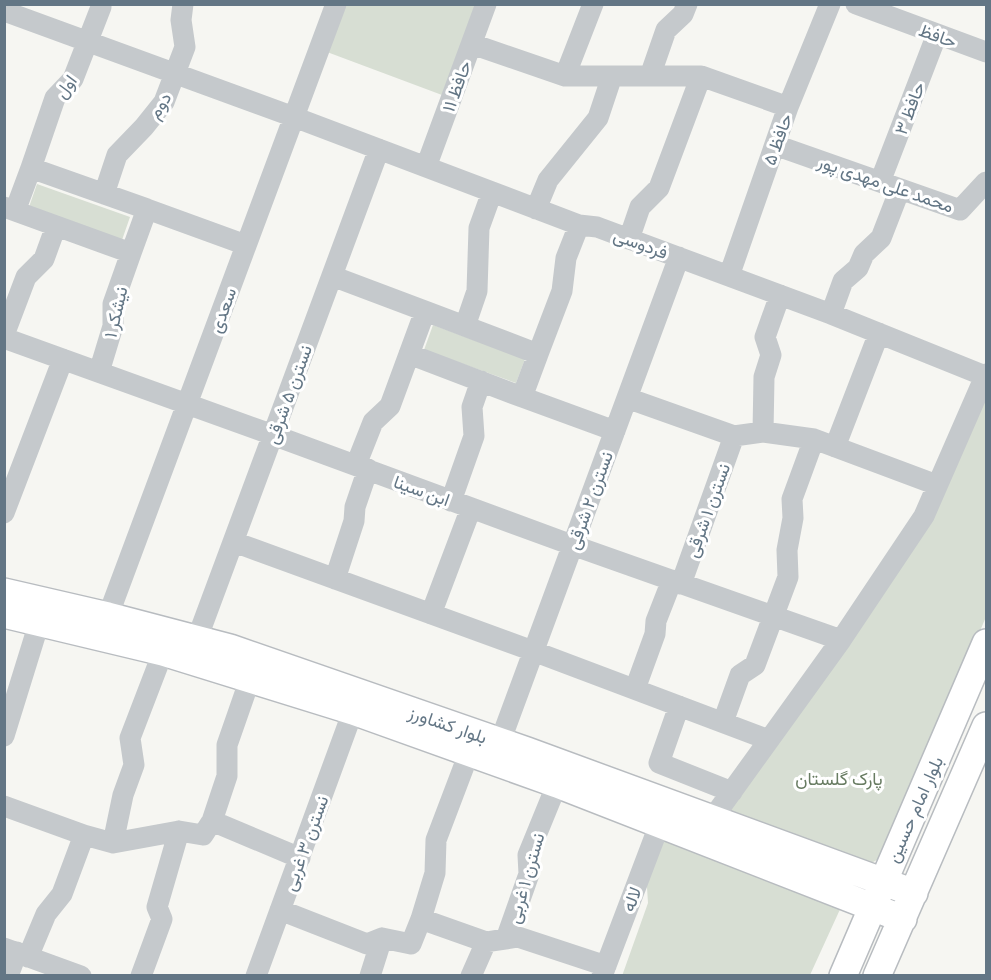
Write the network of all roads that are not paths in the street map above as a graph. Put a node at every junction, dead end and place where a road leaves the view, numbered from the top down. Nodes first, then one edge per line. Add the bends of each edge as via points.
1 (101, 4) edge
2 (183, 4) edge
3 (336, 4) edge
4 (486, 4) edge
5 (593, 4) edge
6 (687, 4) edge
7 (830, 4) edge
8 (856, 4) edge
9 (882, 9) edge
10 (4, 11) edge
11 (937, 34) junction
12 (88, 42) junction
13 (472, 44) junction
14 (986, 51) edge
15 (176, 74) junction
16 (565, 76) junction
17 (612, 76) junction
18 (650, 76) junction
19 (701, 76) junction
20 (788, 107) junction
21 (294, 117) junction
22 (775, 145) junction
23 (379, 149) junction
24 (426, 167) junction
25 (31, 168) junction
26 (987, 182) edge
27 (890, 186) junction
28 (492, 192) junction
29 (104, 194) junction
30 (10, 209) edge
31 (147, 209) junction
32 (536, 209) junction
33 (579, 225) junction
34 (56, 226) junction
35 (629, 239) junction
36 (246, 245) junction
37 (131, 253) junction
38 (679, 258) junction
39 (332, 276) junction
40 (729, 276) junction
41 (780, 295) junction
42 (425, 311) junction
43 (831, 314) junction
44 (465, 326) junction
45 (879, 333) junction
46 (4, 337) edge
47 (409, 354) junction
48 (538, 354) junction
49 (63, 359) junction
50 (99, 372) junction
51 (986, 375) edge
52 (481, 381) junction
53 (522, 397) junction
54 (627, 398) junction
55 (187, 404) junction
56 (615, 431) junction
57 (763, 432) junction
58 (273, 435) junction
59 (734, 436) junction
60 (814, 439) junction
61 (835, 447) junction
62 (362, 467) junction
63 (10, 484) edge
64 (937, 485) junction
65 (461, 504) junction
66 (4, 513) edge
67 (234, 542) junction
68 (572, 546) junction
69 (334, 579) junction
70 (676, 582) junction
71 (4, 592) edge
72 (4, 614) edge
73 (431, 614) junction
74 (108, 616) junction
75 (774, 617) junction
76 (39, 623) junction
77 (197, 639) junction
78 (841, 640) junction
79 (987, 643) edge
80 (533, 651) junction
81 (163, 652) junction
82 (250, 678) junction
83 (635, 689) junction
84 (679, 706) junction
85 (353, 711) junction
86 (723, 722) junction
87 (987, 726) edge
88 (4, 736) edge
89 (769, 740) junction
90 (500, 742) junction
91 (469, 753) junction
92 (557, 784) junction
93 (732, 792) junction
94 (4, 806) edge
95 (712, 819) junction
96 (212, 821) junction
97 (660, 823) junction
98 (179, 831) junction
99 (84, 835) junction
100 (113, 843) junction
101 (300, 858) junction
102 (883, 880) junction
103 (914, 892) junction
104 (873, 906) junction
105 (280, 910) junction
106 (903, 918) junction
107 (420, 920) junction
108 (382, 938) junction
109 (496, 941) junction
110 (17, 952) edge
111 (604, 971) edge
112 (9, 975) edge
113 (81, 975) edge
114 (141, 975) edge
115 (256, 975) edge
116 (370, 975) edge
117 (471, 975) edge
118 (843, 975) edge
119 (877, 975) edge

1 - 12 street, اول
2 - 15 street, دوم via 185,47
3 - 21 street, سعدی
4 - 13 street, حافظ ۱۱
5 - 16 street
6 - 18 street via 683,14 666,30
7 - 20 street, حافظ ۵
8 - 9 street, حافظ
9 - 11 street, حافظ
10 - 12 street, فردوسی
11 - 14 street, حافظ
11 - 27 street, حافظ ۳
12 - 15 street, فردوسی
12 - 25 street, اول via 73,79 55,98
13 - 16 street
13 - 24 street, حافظ ۱۱
15 - 21 street, فردوسی
15 - 29 street, دوم via 164,102 117,155
16 - 17 street
17 - 18 street
17 - 32 street via 598,118 548,180
18 - 19 street
19 - 20 street
19 - 35 street via 659,188 640,207
20 - 22 street, حافظ ۵
21 - 23 street, فردوسی
21 - 36 street, سعدی
22 - 27 street, محمد علی مهدی پور
22 - 40 street, حافظ ۵
23 - 24 street, فردوسی
23 - 39 street, نسترن ۵ شرقی
24 - 28 street, فردوسی
25 - 29 street
25 - 30 street, اول
26 - 27 street, محمد علی مهدی پور via 960,210
27 - 43 street, حافظ ۳ via 881,238 843,281
28 - 32 street, فردوسی
28 - 44 street via 479,228 477,291
29 - 31 street
30 - 34 street
31 - 36 street
31 - 37 street, نیشکر ۱
32 - 33 street, فردوسی
33 - 35 street, فردوسی
33 - 48 street via 566,258 562,291
34 - 37 street
34 - 46 street via 44,259 26,277
35 - 38 street, فردوسی
36 - 55 street, سعدی
37 - 50 street, نیشکر ۱ via 113,304 114,326
38 - 40 street, فردوسی
38 - 54 street, نسترن ۲ شرقی
39 - 42 street
39 - 58 street, نسترن ۵ شرقی
40 - 41 street, فردوسی
41 - 43 street, فردوسی
41 - 57 street via 765,338 771,355 764,377
42 - 44 street
42 - 47 street
43 - 45 street, فردوسی
44 - 48 street
45 - 51 street, فردوسی
45 - 61 street
46 - 49 street, ابن سینا
47 - 52 street
47 - 62 street via 390,406 373,422
48 - 53 street
49 - 50 street, ابن سینا
49 - 63 street
50 - 55 street, ابن سینا
51 - 64 street
52 - 53 street
52 - 65 street via 472,407 474,436
53 - 56 street
54 - 56 street, نسترن ۲ شرقی
54 - 59 street
55 - 58 street, ابن سینا
55 - 74 street, سعدی
56 - 68 street, نسترن ۲ شرقی
57 - 59 street
57 - 60 street
58 - 62 street, ابن سینا
58 - 67 street, نسترن ۵ شرقی
59 - 70 street, نسترن ۱ شرقی
60 - 61 street
60 - 75 street via 792,499 788,577
61 - 64 street
62 - 65 street, ابن سینا
62 - 69 street via 354,521
63 - 66 street
64 - 78 street via 924,516
65 - 68 street, ابن سینا
65 - 73 street
67 - 69 street
67 - 77 street, نسترن ۵ شرقی
68 - 70 street, ابن سینا
68 - 80 street, نسترن ۲ شرقی
69 - 73 street
70 - 75 street, ابن سینا
70 - 83 street, نسترن ۱ شرقی via 656,621
71 - 74 main road, بلوار کشاورز
72 - 76 main road, بلوار کشاورز
73 - 80 street
74 - 77 main road, بلوار کشاورز
75 - 78 street, ابن سینا
75 - 86 street via 755,665 740,675
76 - 81 main road, بلوار کشاورز
76 - 88 street
77 - 90 main road, بلوار کشاورز
78 - 89 street
79 - 102 main road, بلوار امام حسین
80 - 83 street
80 - 90 street, نسترن ۲ شرقی
81 - 82 main road, بلوار کشاورز
81 - 100 street via 130,738 134,765
82 - 85 main road, بلوار کشاورز
82 - 96 street via 227,744 227,776
83 - 84 street
84 - 86 street
84 - 93 street via 659,764
85 - 91 main road, بلوار کشاورز
85 - 101 street, نسترن ۳ غربی
86 - 89 street
87 - 103 main road, بلوار امام حسین
89 - 93 street
90 - 95 main road, بلوار کشاورز
91 - 92 main road, بلوار کشاورز
91 - 107 street via 436,840 435,873
92 - 97 main road, بلوار کشاورز
92 - 109 street, نسترن ۱ غربی via 528,855 529,874
93 - 95 street
94 - 99 street
95 - 102 main road, بلوار کشاورز
96 - 98 street via 203,835
96 - 101 street
97 - 104 main road, بلوار کشاورز
97 - 111 street, لاله
98 - 100 street
98 - 114 street via 157,907 162,919
99 - 100 street
99 - 110 street via 62,894
101 - 105 street, نسترن ۳ غربی
102 - 103 main road, بلوار کشاورز
102 - 104 main road, بلوار امام حسین
103 - 106 main road, بلوار امام حسین
104 - 106 main road, بلوار کشاورز
104 - 118 main road, بلوار امام حسین
105 - 108 street via 367,944
105 - 115 street, نسترن ۳ غربی
106 - 119 main road, بلوار امام حسین
107 - 108 street via 411,944
107 - 109 street
108 - 116 street
109 - 111 street via 518,937
109 - 117 street, نسترن ۱ غربی
110 - 112 street
110 - 113 street

